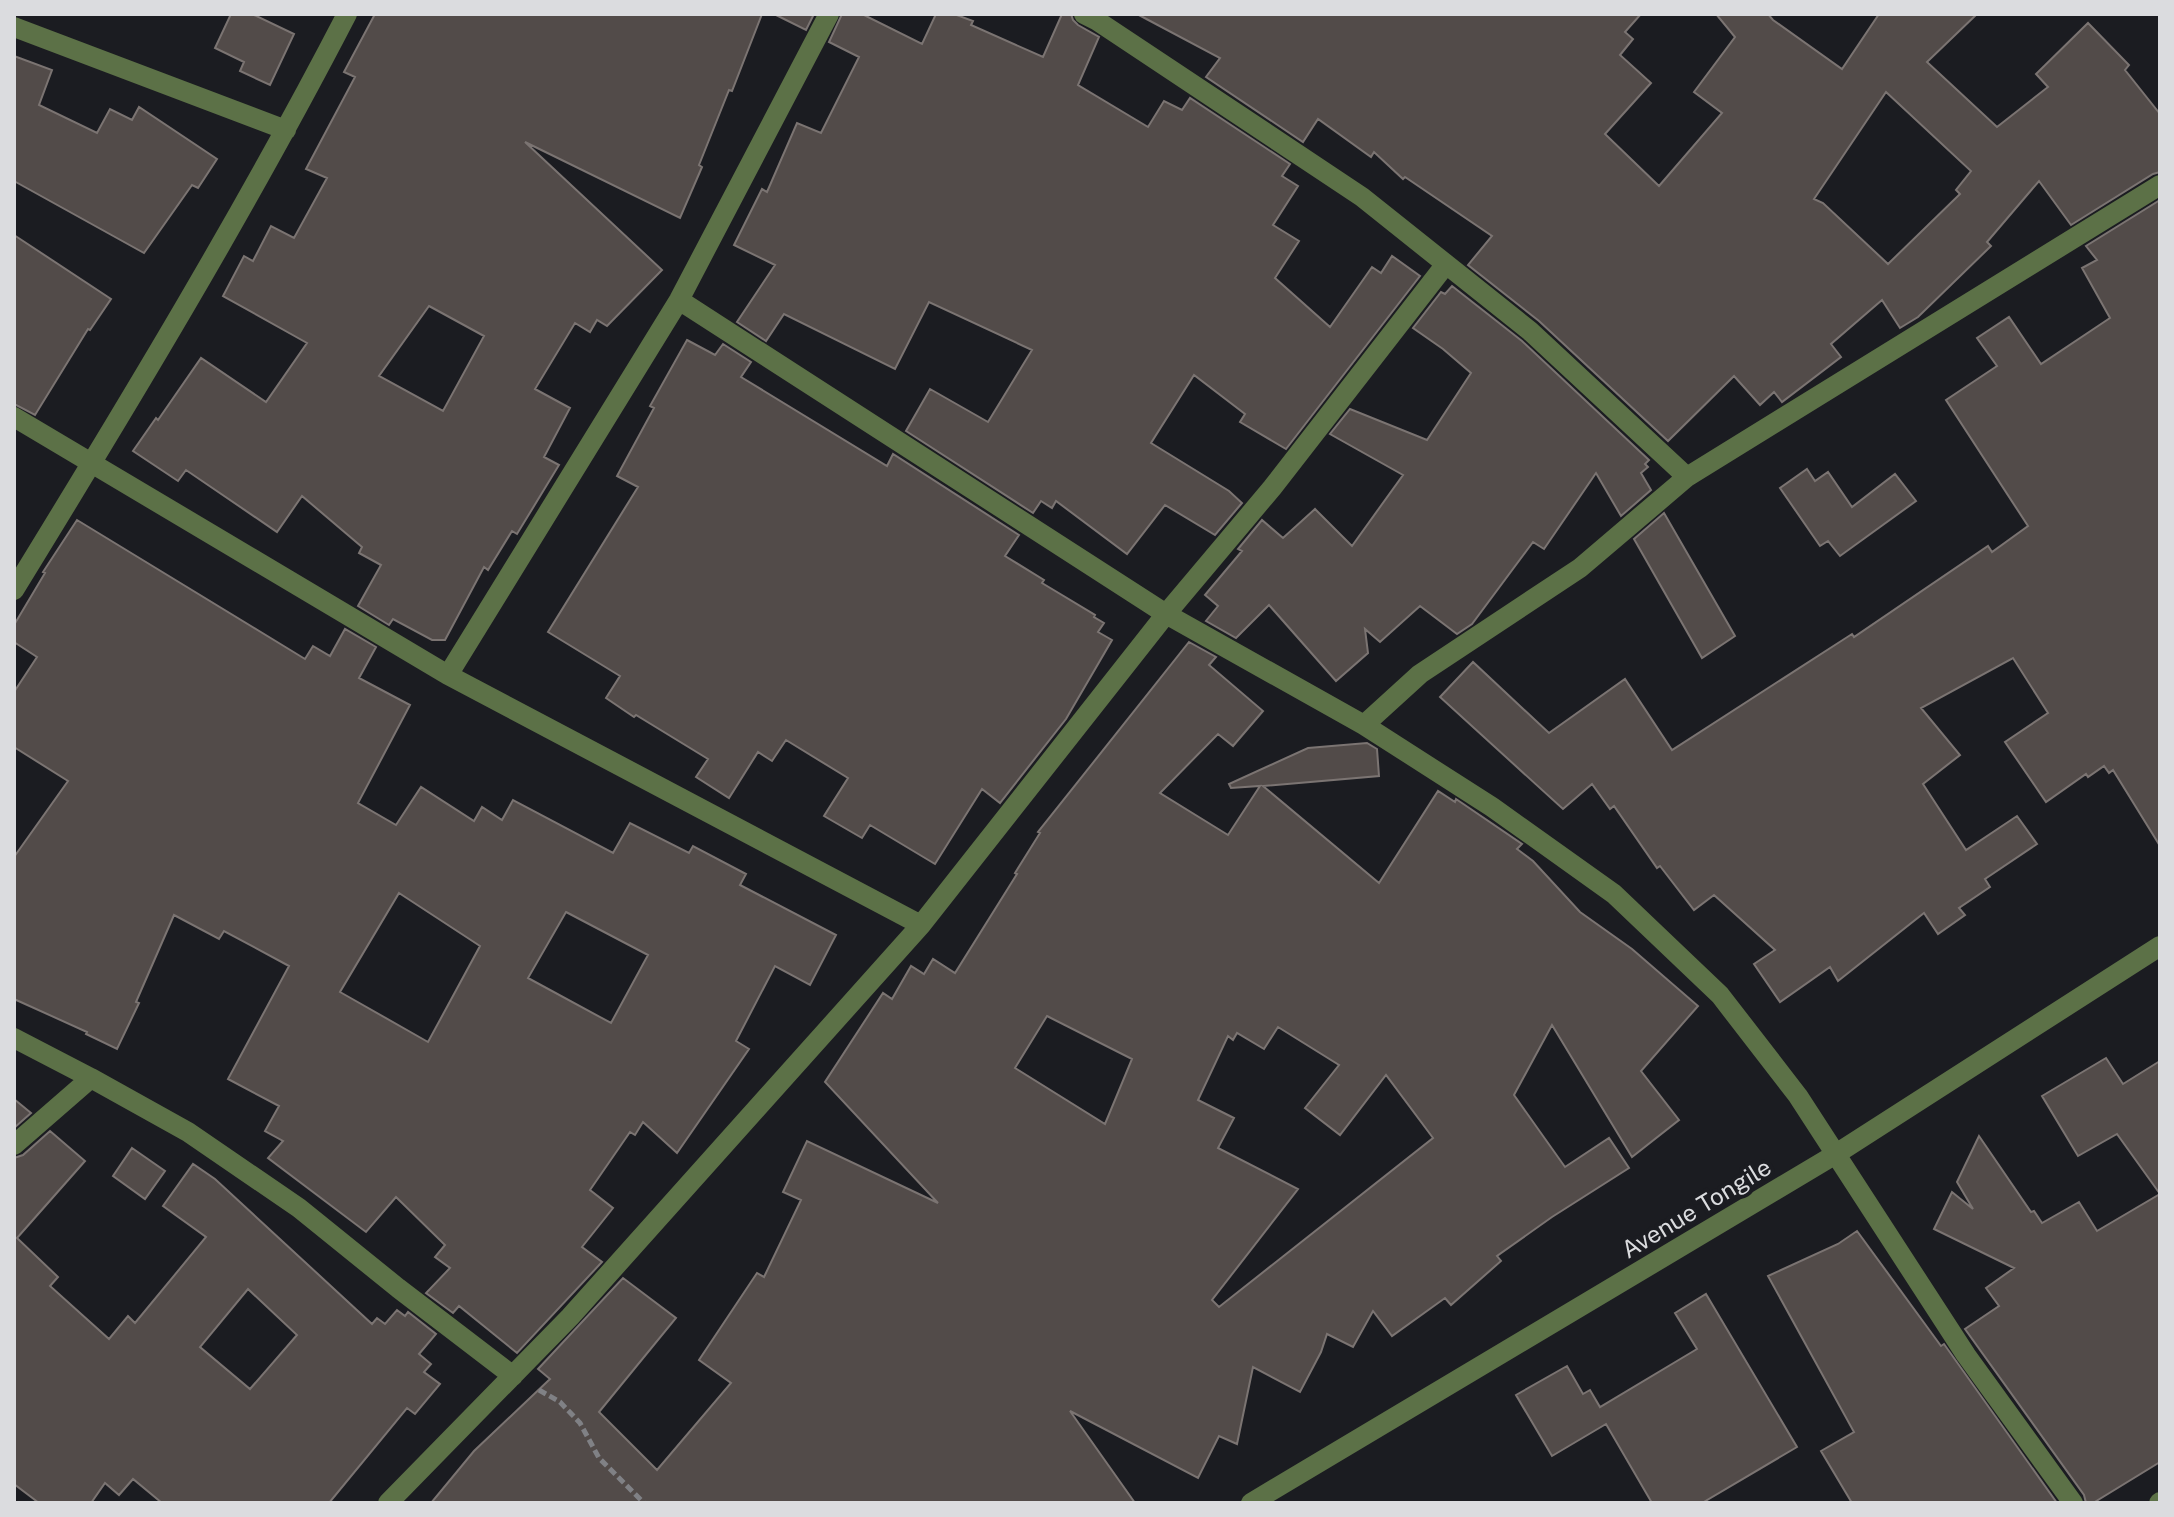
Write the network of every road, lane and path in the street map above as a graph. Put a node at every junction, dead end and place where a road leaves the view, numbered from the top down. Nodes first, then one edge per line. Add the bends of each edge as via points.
1 (347, 14) edge
2 (829, 14) edge
3 (1084, 14) edge
4 (14, 27) edge
5 (286, 130) junction
6 (2160, 185) edge
7 (1446, 264) junction
8 (679, 300) junction
9 (14, 417) edge
10 (91, 464) junction
11 (1687, 477) junction
12 (14, 590) edge
13 (1166, 614) junction
14 (448, 675) junction
15 (1364, 725) junction
16 (921, 925) junction
17 (2160, 946) edge
18 (14, 1038) edge
19 (91, 1078) junction
20 (14, 1145) edge
21 (1836, 1154) junction
22 (513, 1376) junction
23 (388, 1503) edge
24 (644, 1503) edge
25 (1251, 1503) edge
26 (2073, 1503) edge

1 - 5 street
2 - 8 street
3 - 7 street via 1362,197
4 - 5 street
5 - 10 street
6 - 11 street
7 - 11 street via 1530,331
7 - 13 street via 1272,488
8 - 13 street
8 - 14 street
9 - 10 street
10 - 12 street
10 - 14 street
11 - 15 street via 1580,568 1420,674
13 - 15 street
13 - 16 street
14 - 16 street
15 - 21 street via 1614,894 1720,995
16 - 22 street
17 - 21 street, Avenue Tongile
18 - 19 street
19 - 20 street
19 - 22 street via 188,1132 299,1208
21 - 25 street, Avenue Tongile
21 - 26 street via 1966,1355
22 - 23 street
22 - 24 path via 560,1402 580,1423 599,1458

